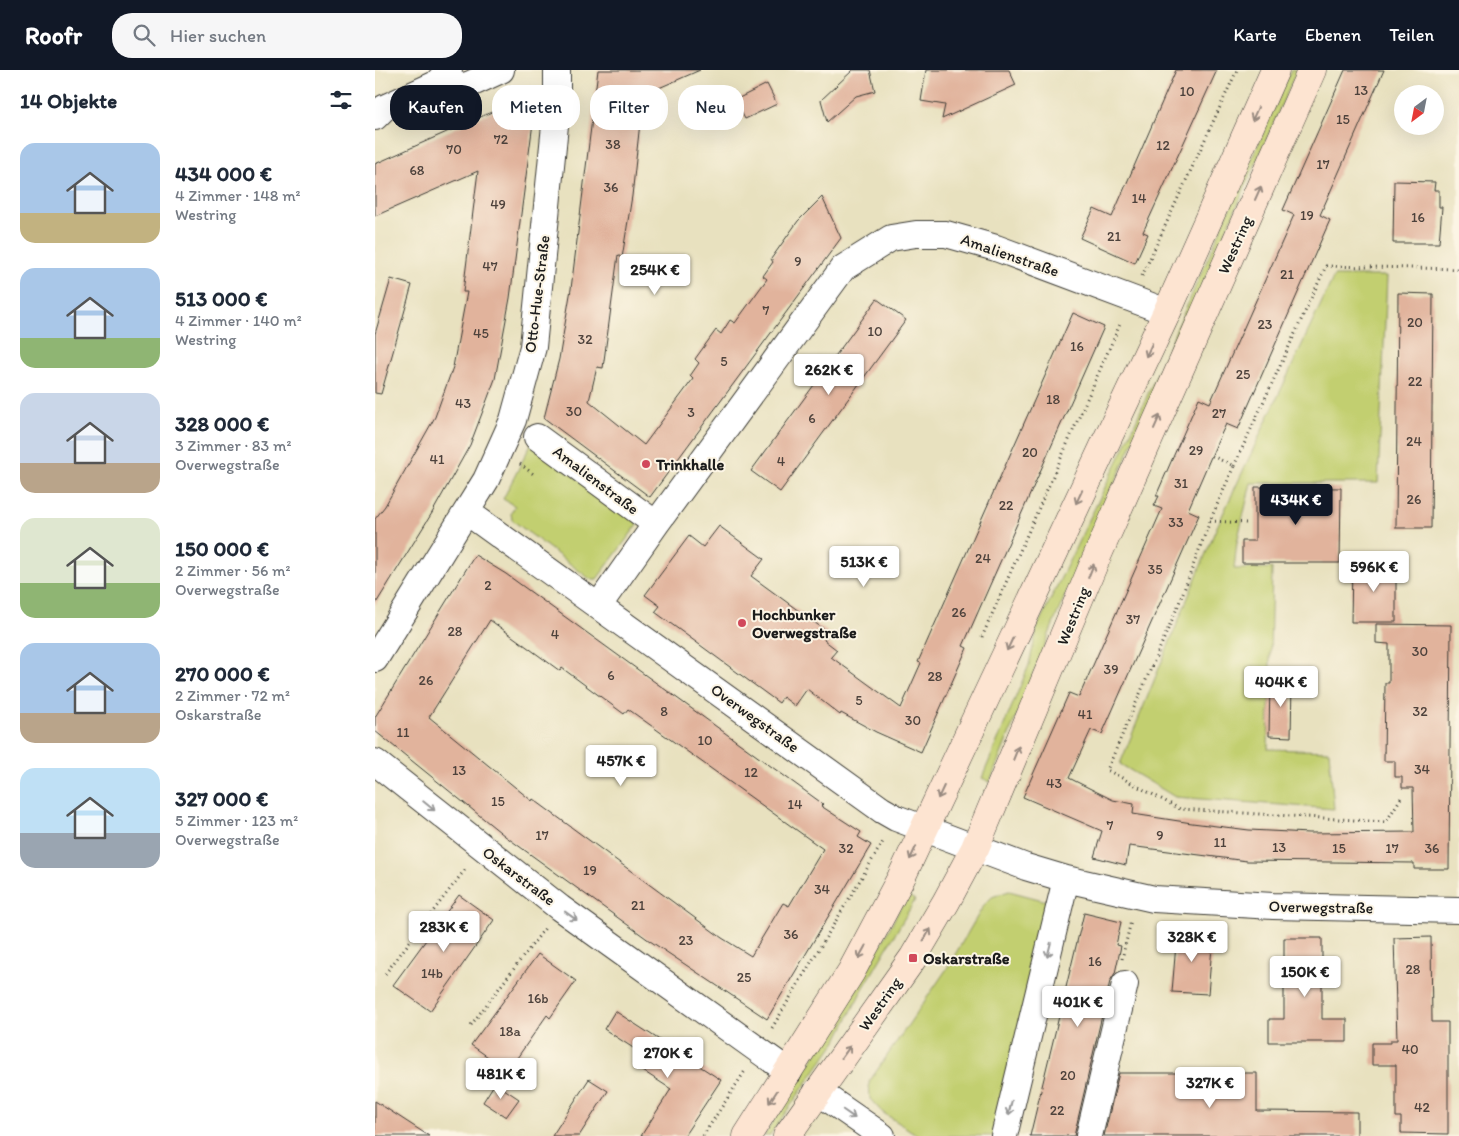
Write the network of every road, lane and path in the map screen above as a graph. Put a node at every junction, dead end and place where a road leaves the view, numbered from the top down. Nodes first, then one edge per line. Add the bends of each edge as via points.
1 (501, 70) edge
2 (557, 70) edge
3 (1237, 70) edge
4 (1275, 70) edge
5 (1312, 70) edge
6 (443, 77) edge
7 (378, 111) edge
8 (1459, 269) edge
9 (1132, 299) junction
10 (1167, 312) junction
11 (537, 436) dead end
12 (1212, 456) dead end
13 (1234, 466) junction
14 (467, 512) junction
15 (1210, 521) junction
16 (1247, 523) dead end
17 (655, 524) junction
18 (599, 605) junction
19 (978, 646) dead end
20 (375, 660) edge
21 (375, 762) edge
22 (1401, 798) dead end
23 (896, 818) junction
24 (924, 829) junction
25 (481, 848) junction
26 (975, 848) junction
27 (1066, 879) junction
28 (1137, 896) junction
29 (560, 908) junction
30 (1459, 910) edge
31 (385, 974) dead end
32 (1125, 984) joint
33 (471, 1025) dead end
34 (758, 1051) junction
35 (789, 1072) junction
36 (817, 1091) junction
37 (703, 1136) edge
38 (747, 1136) edge
39 (787, 1136) edge
40 (882, 1136) edge
41 (1004, 1136) edge
42 (1089, 1136) edge

1 - 6 street via 466,86
2 - 14 street, Otto-Hue-Straße via 557,105 533,347 513,420 486,480
3 - 9 path
4 -> 10 main road
26 -> 5 main road, Westring via 1095,561
6 - 7 street
8 - 13 path via 1326,266
9 - 10 street, Amalienstraße
9 - 17 street, Amalienstraße via 996,248 946,234 891,238 843,268
9 - 19 path
10 -> 24 main road
11 - 17 street, Amalienstraße
12 - 13 path
13 - 15 path
14 - 18 street, Overwegstraße
14 - 20 street, Otto-Hue-Straße
15 - 16 path
15 - 22 path via 1107,770 1180,809 1386,822
17 - 18 street, Amalienstraße
18 - 23 street, Overwegstraße
21 -> 25 street, Oskarstraße
23 - 24 street, Overwegstraße
23 - 34 path
24 - 26 street, Overwegstraße
24 -> 35 main road via 879,922
25 - 29 street, Oskarstraße
25 - 31 path
26 - 27 street, Overwegstraße
36 -> 26 main road, Westring via 913,958
27 - 28 street, Overwegstraße
27 -> 41 street
28 - 30 street, Overwegstraße via 1273,906
28 - 32 path via 1118,977
29 - 33 path
29 -> 34 street, Oskarstraße
32 - 42 street
34 - 35 street, Oskarstraße
34 - 37 path
35 -> 38 main road
36 - 39 main road, Westring
36 -> 40 street

